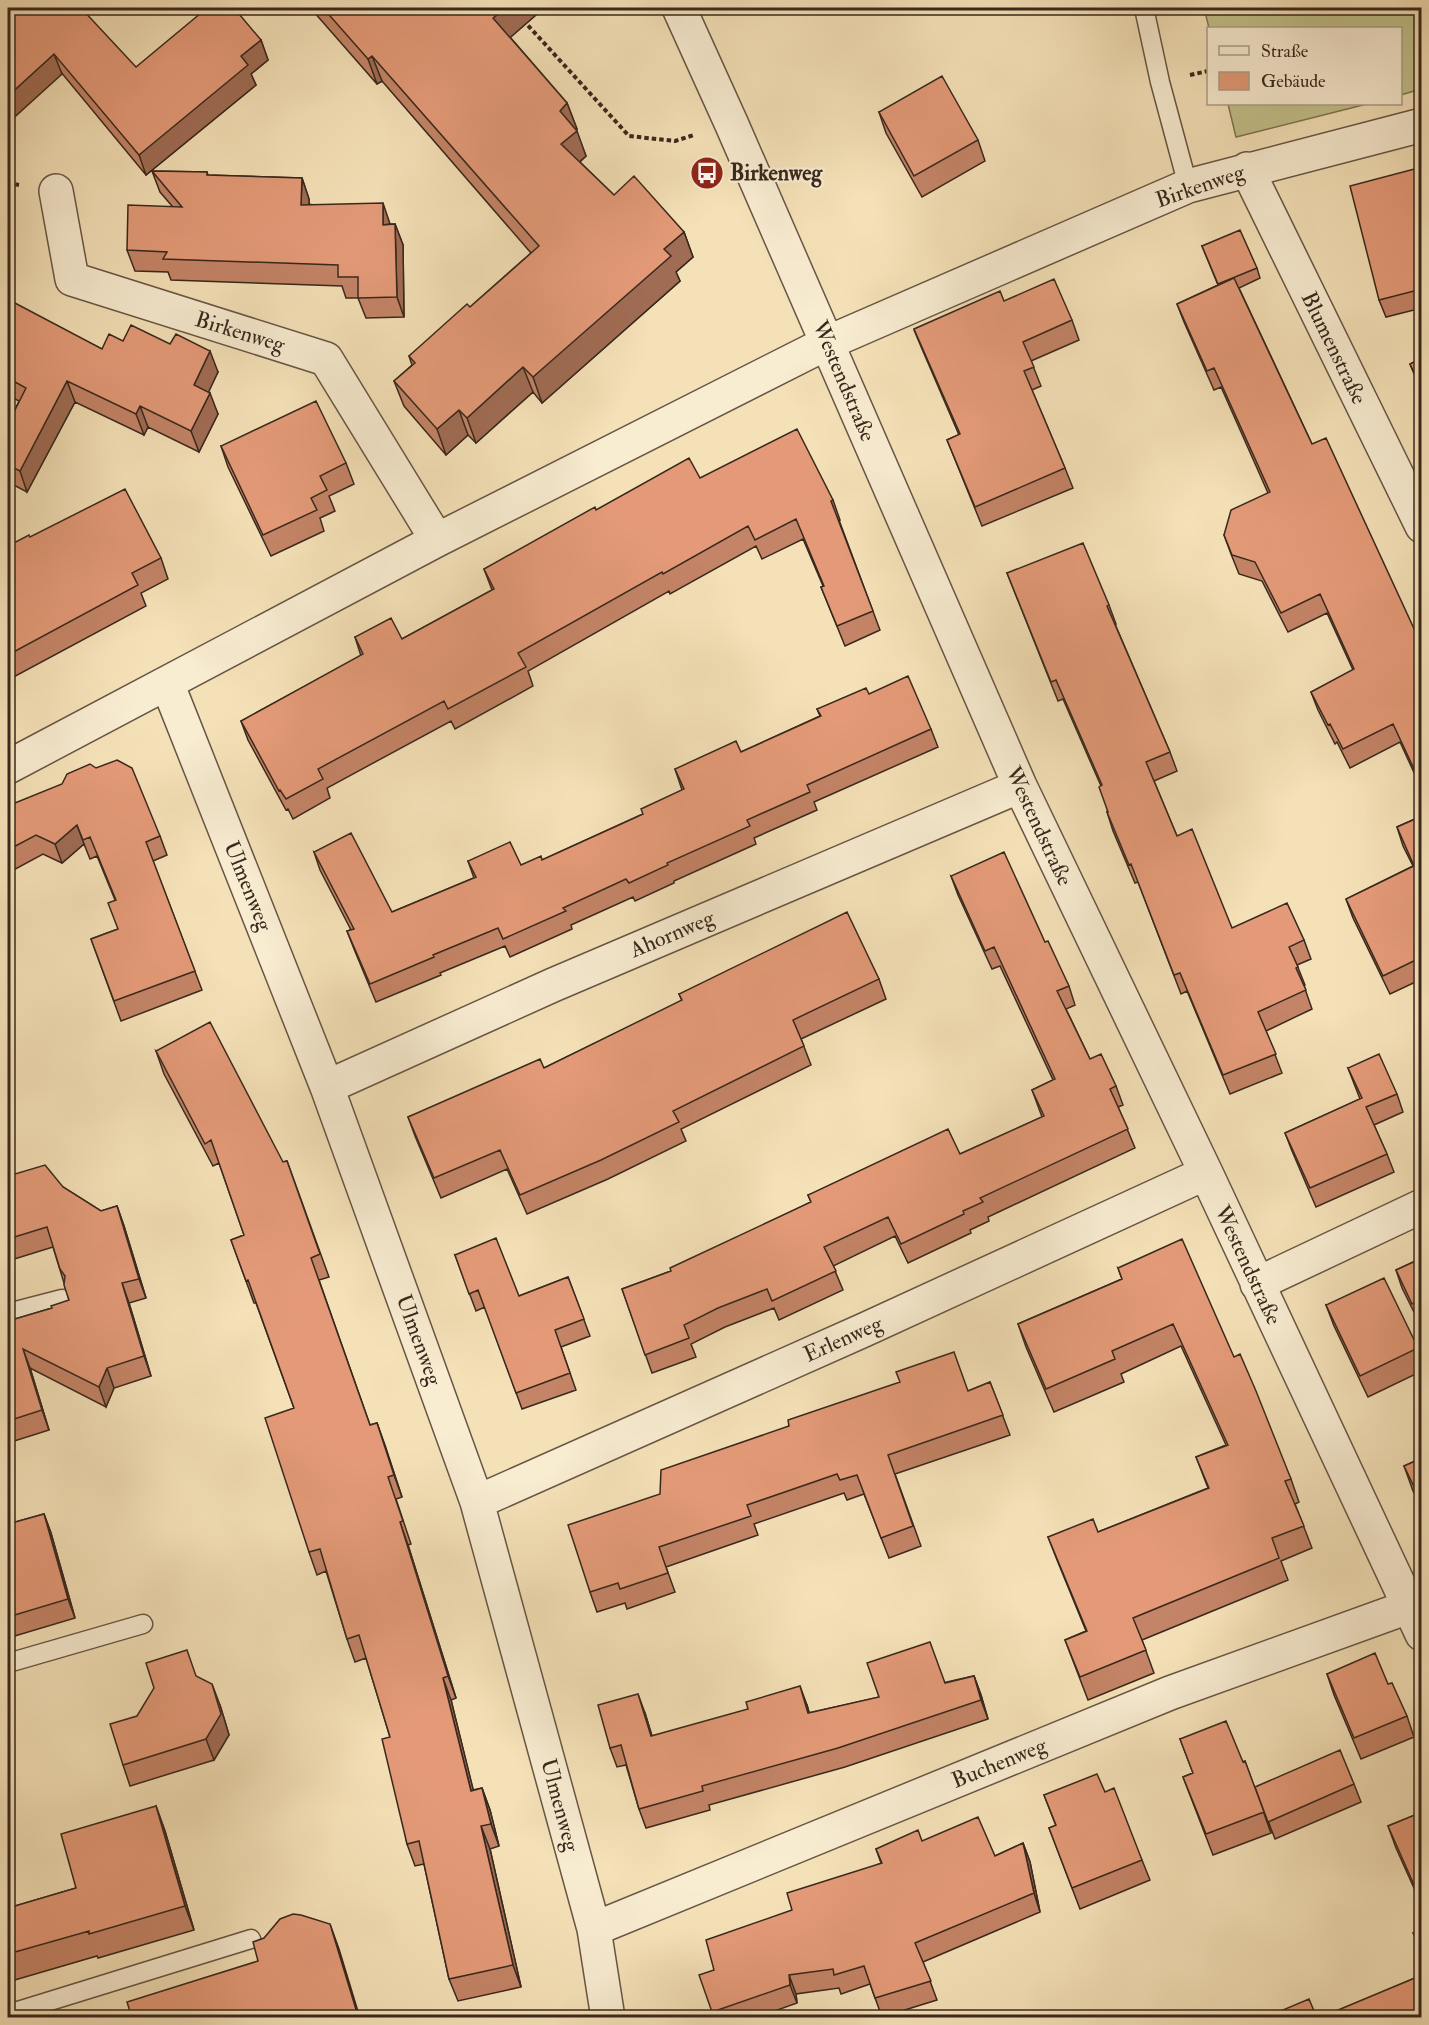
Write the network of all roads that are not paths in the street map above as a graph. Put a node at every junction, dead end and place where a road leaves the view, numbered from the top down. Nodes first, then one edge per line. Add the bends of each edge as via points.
1 (679, 8) edge
2 (1144, 8) edge
3 (1422, 125) edge
4 (1247, 169) junction
5 (1188, 186) junction
6 (56, 191) dead end
7 (827, 343) junction
8 (1422, 526) edge
9 (437, 540) junction
10 (167, 683) junction
11 (8, 767) edge
12 (1020, 786) junction
13 (327, 1087) junction
14 (1206, 1173) junction
15 (1422, 1206) edge
16 (1257, 1284) junction
17 (62, 1299) edge
18 (8, 1313) edge
19 (477, 1502) junction
20 (1415, 1621) edge
21 (143, 1624) dead end
22 (8, 1663) edge
23 (594, 1929) junction
24 (251, 1939) dead end
25 (8, 2014) edge
26 (608, 2018) edge

1 - 7 street, Westendstraße
2 - 5 lane
3 - 4 street, Birkenweg
4 - 5 street, Birkenweg
4 - 8 street, Blumenstraße
5 - 7 street, Birkenweg
6 - 9 street, Birkenweg via 72,279 326,359
7 - 9 street, Birkenweg
7 - 12 street, Westendstraße
9 - 10 street, Birkenweg
10 - 11 street, Birkenweg
10 - 13 street, Ulmenweg
12 - 13 street, Ahornweg via 553,985
12 - 14 street, Westendstraße
13 - 19 street, Ulmenweg
14 - 16 street, Westendstraße
14 - 19 street, Erlenweg
15 - 16 street
16 - 20 street, Westendstraße
17 - 18 lane
19 - 23 street, Ulmenweg
20 - 23 street, Buchenweg via 1170,1693
21 - 22 lane
23 - 26 street, Ulmenweg
24 - 25 lane

